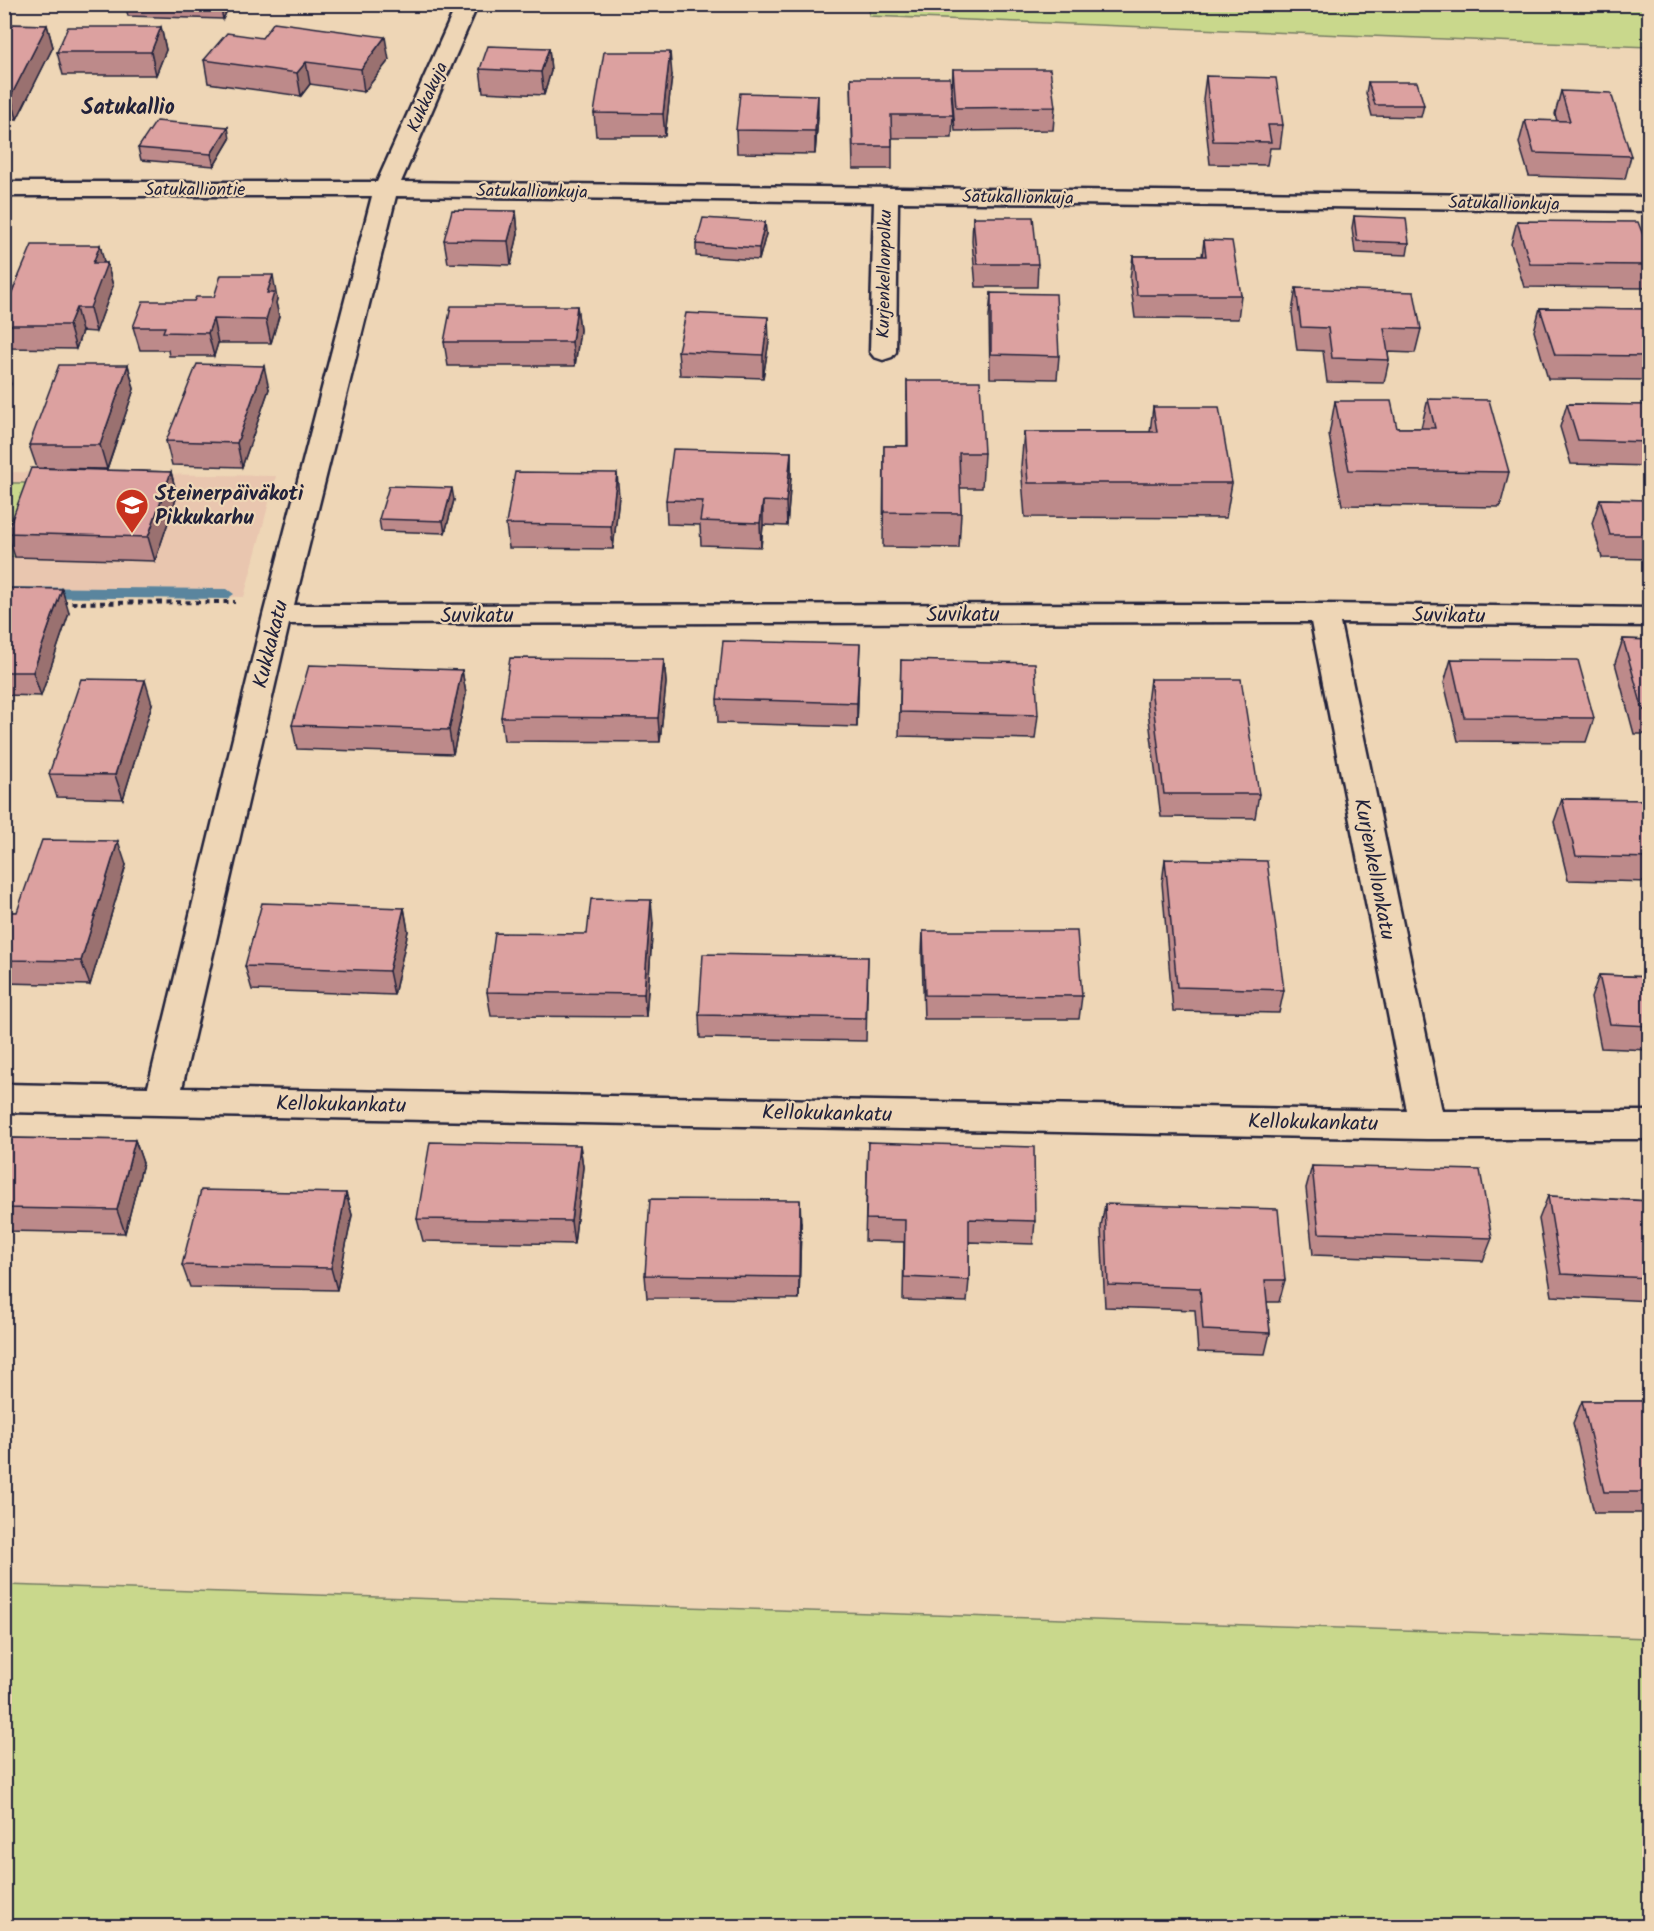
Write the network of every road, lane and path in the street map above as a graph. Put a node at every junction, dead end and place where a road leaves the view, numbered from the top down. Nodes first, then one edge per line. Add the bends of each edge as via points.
1 (468, 4) edge
2 (4, 189) edge
3 (386, 189) junction
4 (886, 195) junction
5 (1650, 204) edge
6 (883, 352) dead end
7 (62, 603) edge
8 (278, 608) junction
9 (1324, 613) junction
10 (1650, 617) edge
11 (4, 1098) edge
12 (162, 1100) junction
13 (1427, 1125) junction
14 (1650, 1125) edge

1 - 3 street, Kukkakuja
2 - 3 street, Satukalliontie
3 - 4 street, Satukallionkuja
3 - 8 street, Kukkakatu
4 - 5 street, Satukallionkuja
4 - 6 street, Kurjenkellonpolku
7 - 8 path
8 - 9 street, Suvikatu
8 - 12 street, Kukkakatu
9 - 10 street, Suvikatu
9 - 13 street, Kurjenkellonkatu
11 - 12 street, Kellokukankatu
12 - 13 street, Kellokukankatu
13 - 14 street, Kellokukankatu

